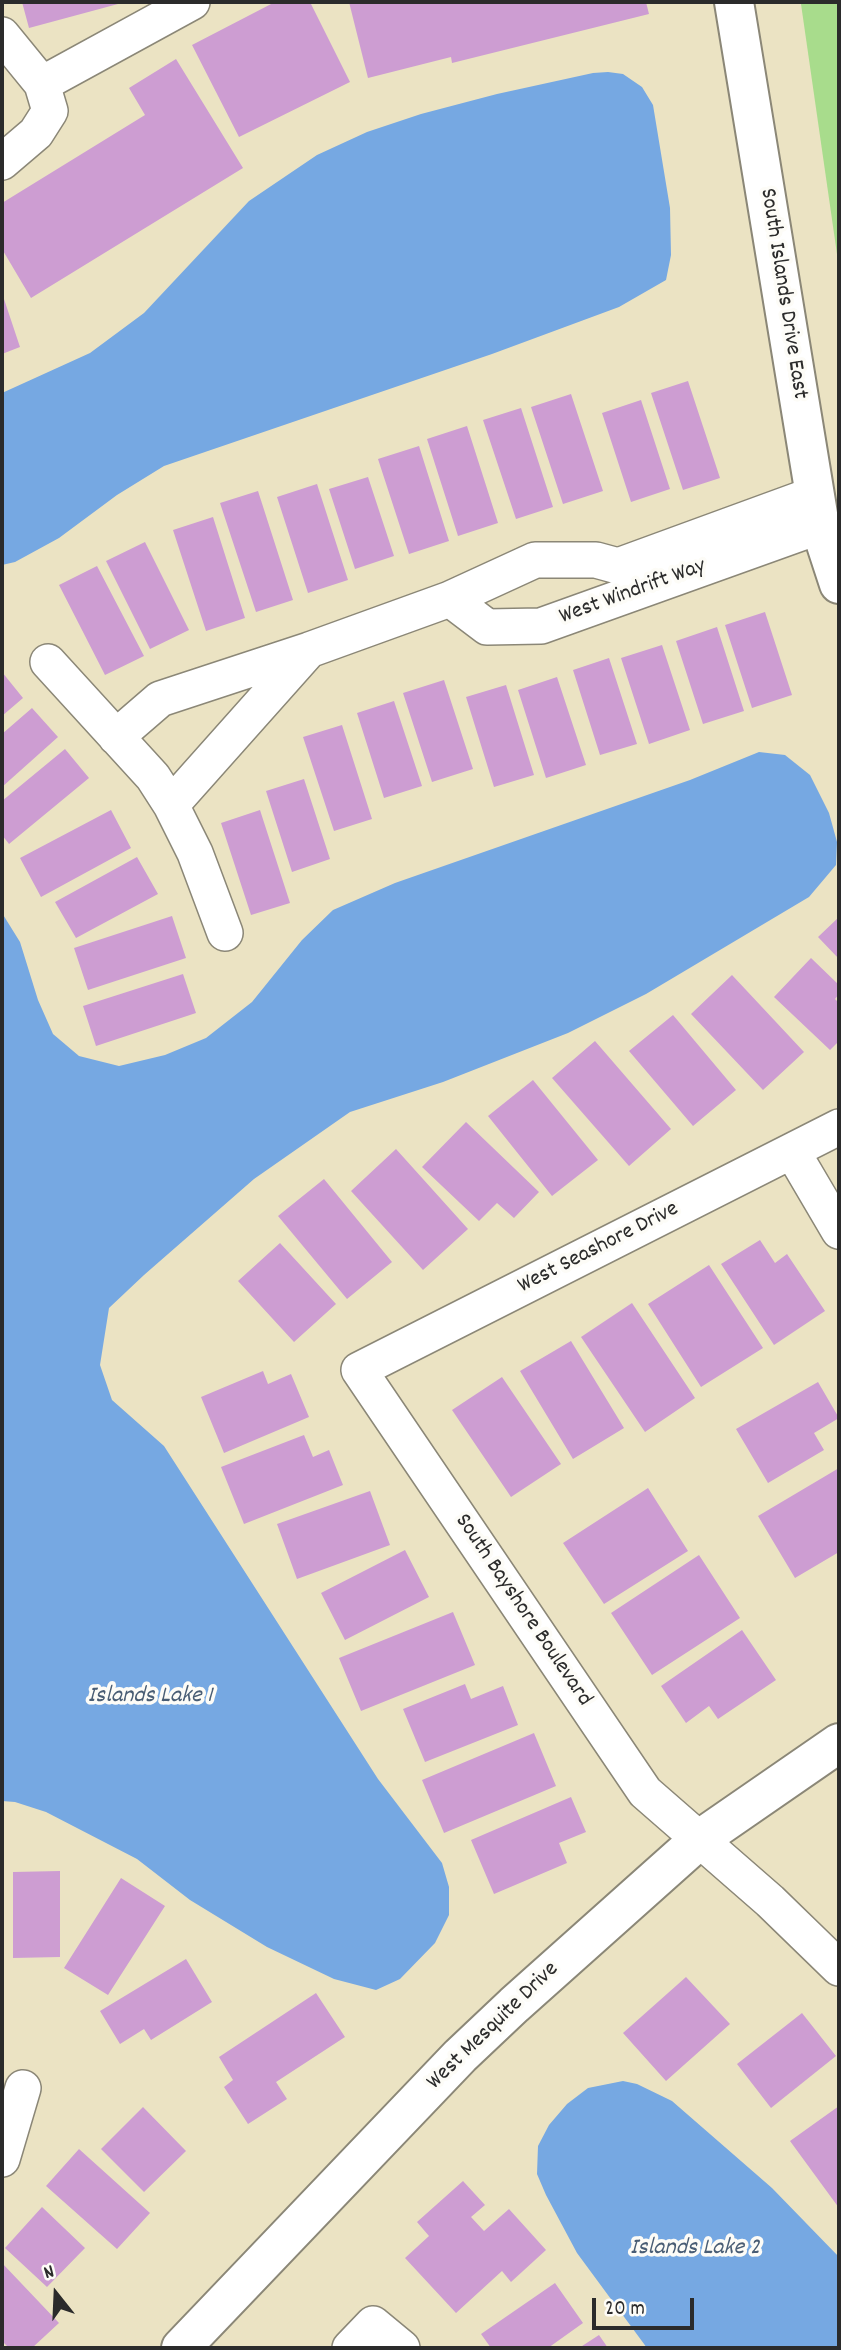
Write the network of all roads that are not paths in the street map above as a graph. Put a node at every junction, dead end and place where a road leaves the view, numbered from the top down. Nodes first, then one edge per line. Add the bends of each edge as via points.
1 (192, 2) edge
2 (734, 2) edge
3 (2, 35) edge
4 (42, 85) junction
5 (2, 162) edge
6 (818, 510) junction
7 (839, 584) edge
8 (450, 599) junction
9 (309, 650) junction
10 (47, 662) dead end
11 (116, 737) junction
12 (171, 805) junction
13 (225, 933) dead end
14 (839, 1127) edge
15 (792, 1151) junction
16 (839, 1231) edge
17 (359, 1370) joint
18 (839, 1743) edge
19 (700, 1839) junction
20 (839, 1968) edge
21 (23, 2088) dead end
22 (2, 2160) edge
23 (181, 2348) edge
24 (350, 2348) edge
25 (402, 2348) edge

1 - 4 street
2 - 6 street, South Islands Drive East
3 - 4 street
4 - 5 street via 50,111 36,133
6 - 7 street, South Islands Drive East
6 - 8 street, West Windrift Way via 618,566 596,560 535,560
6 - 8 street, West Windrift Way via 541,626 487,627
8 - 9 street, West Windrift Way
9 - 11 street, West Windrift Way via 160,699
9 - 12 street, West Windrift Way
10 - 11 street
11 - 12 street via 153,777
12 - 13 street
14 - 15 street, West Seashore Drive
15 - 16 street
15 - 17 street, West Seashore Drive
17 - 19 street, South Bayshore Boulevard via 645,1792
18 - 19 street, West Mesquite Drive
19 - 20 street, South Bayshore Boulevard
19 - 23 street, West Mesquite Drive via 460,2056
21 - 22 street
24 - 25 street via 373,2324

